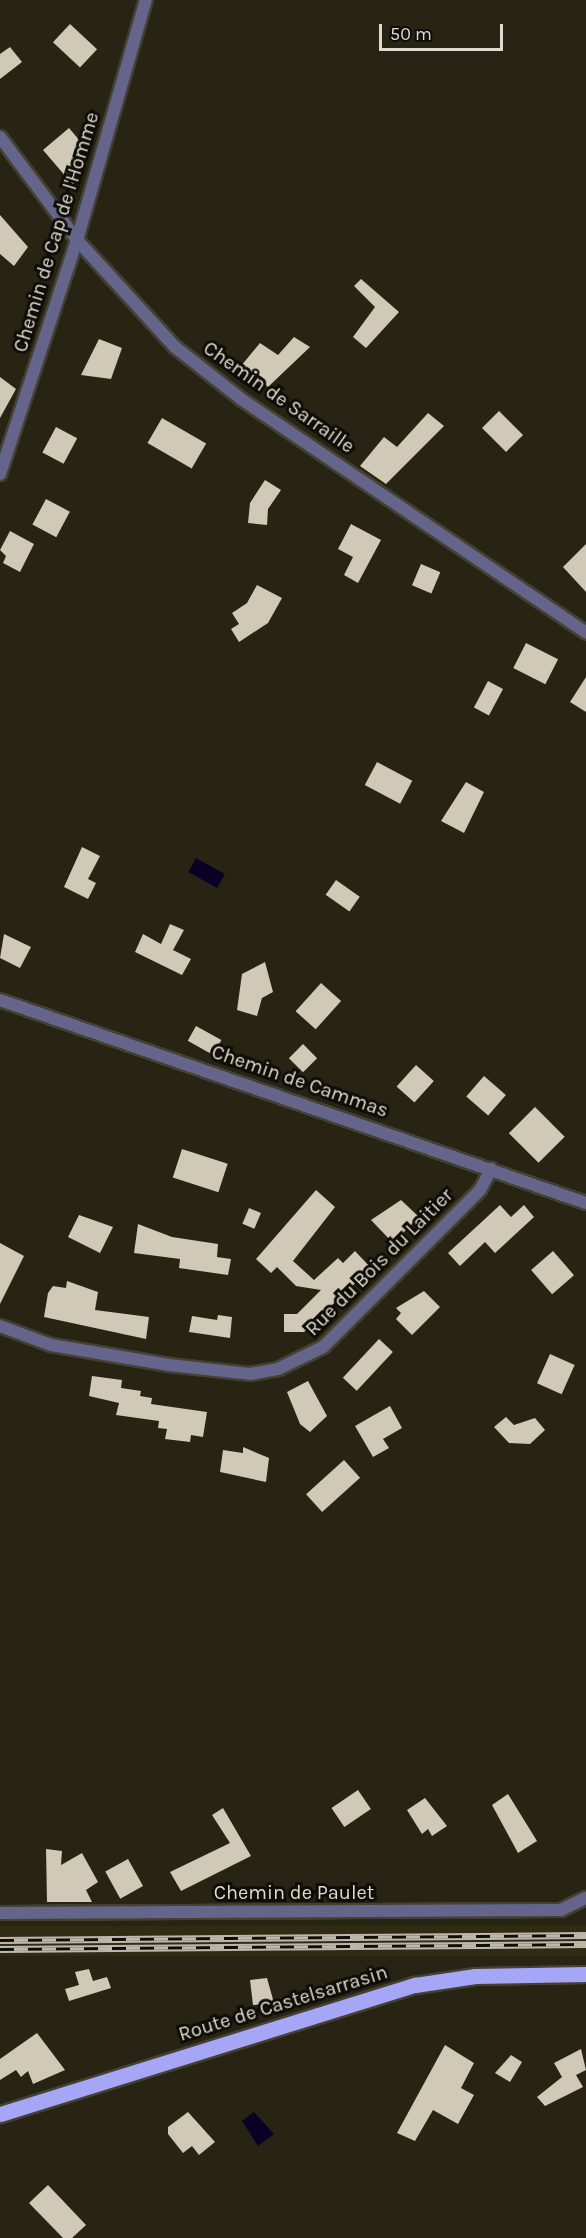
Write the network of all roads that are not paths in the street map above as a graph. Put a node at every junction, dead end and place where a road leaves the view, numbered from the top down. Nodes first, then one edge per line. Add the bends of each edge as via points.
1 (146, 0) edge
2 (0, 137) edge
3 (77, 240) junction
4 (0, 474) edge
5 (586, 633) edge
6 (0, 1000) edge
7 (491, 1169) junction
8 (586, 1203) edge
9 (0, 1326) edge
10 (586, 1898) edge
11 (0, 1913) edge
12 (586, 1974) edge
13 (0, 2114) edge

1 - 3 street, Chemin de Cap de l'Homme
2 - 3 street, Chemin de Sarraille
3 - 4 street, Chemin de Cap de l'Homme
3 - 5 street, Chemin de Sarraille via 175,347 233,393
6 - 7 street, Chemin de Cammas
7 - 8 street, Chemin de Cammas
7 - 9 street, Rue du Bois du Laitier via 480,1190 323,1347 278,1369 250,1374 169,1365 51,1345
10 - 11 street, Chemin de Paulet via 561,1910
12 - 13 main road, Route de Castelsarrasin via 475,1976 394,1990

